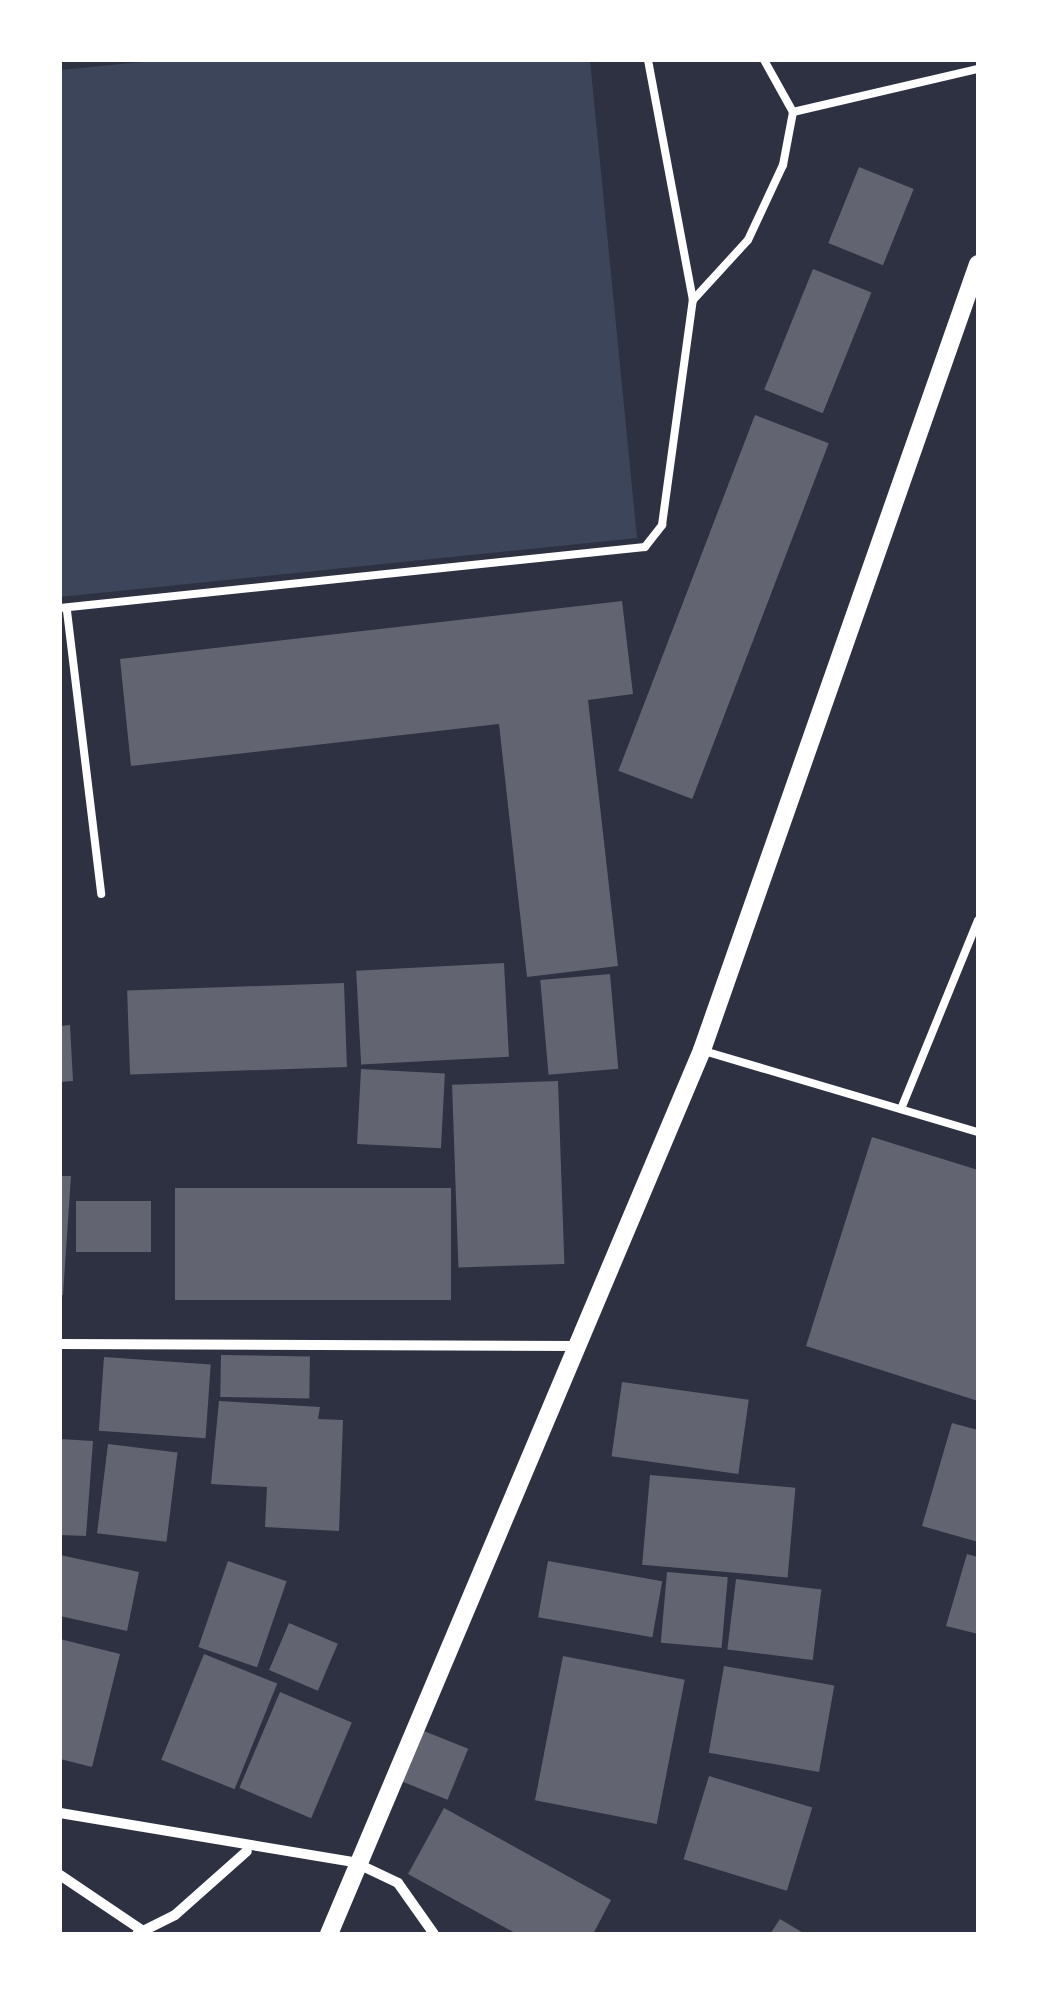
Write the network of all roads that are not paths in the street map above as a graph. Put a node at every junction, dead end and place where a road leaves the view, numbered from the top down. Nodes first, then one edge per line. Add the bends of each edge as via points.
1 (648, 60) edge
2 (764, 60) edge
3 (978, 69) edge
4 (793, 112) junction
5 (978, 264) edge
6 (693, 300) junction
7 (63, 610) edge
8 (101, 894) dead end
9 (978, 920) edge
10 (702, 1050) junction
11 (902, 1110) junction
12 (978, 1132) edge
13 (60, 1344) edge
14 (584, 1346) junction
15 (60, 1813) edge
16 (247, 1851) junction
17 (354, 1862) junction
18 (60, 1875) edge
19 (140, 1932) edge
20 (329, 1934) edge
21 (434, 1934) edge

1 - 6 lane
2 - 4 lane
3 - 4 lane
4 - 6 lane via 768,208
5 - 10 street
6 - 7 lane via 662,525 644,547
7 - 8 lane
9 - 11 lane
10 - 11 lane
10 - 14 street
11 - 12 lane
13 - 14 street
14 - 17 street
15 - 16 street
16 - 17 street
16 - 19 street via 176,1915
17 - 20 street
17 - 21 street via 398,1883
18 - 19 street

